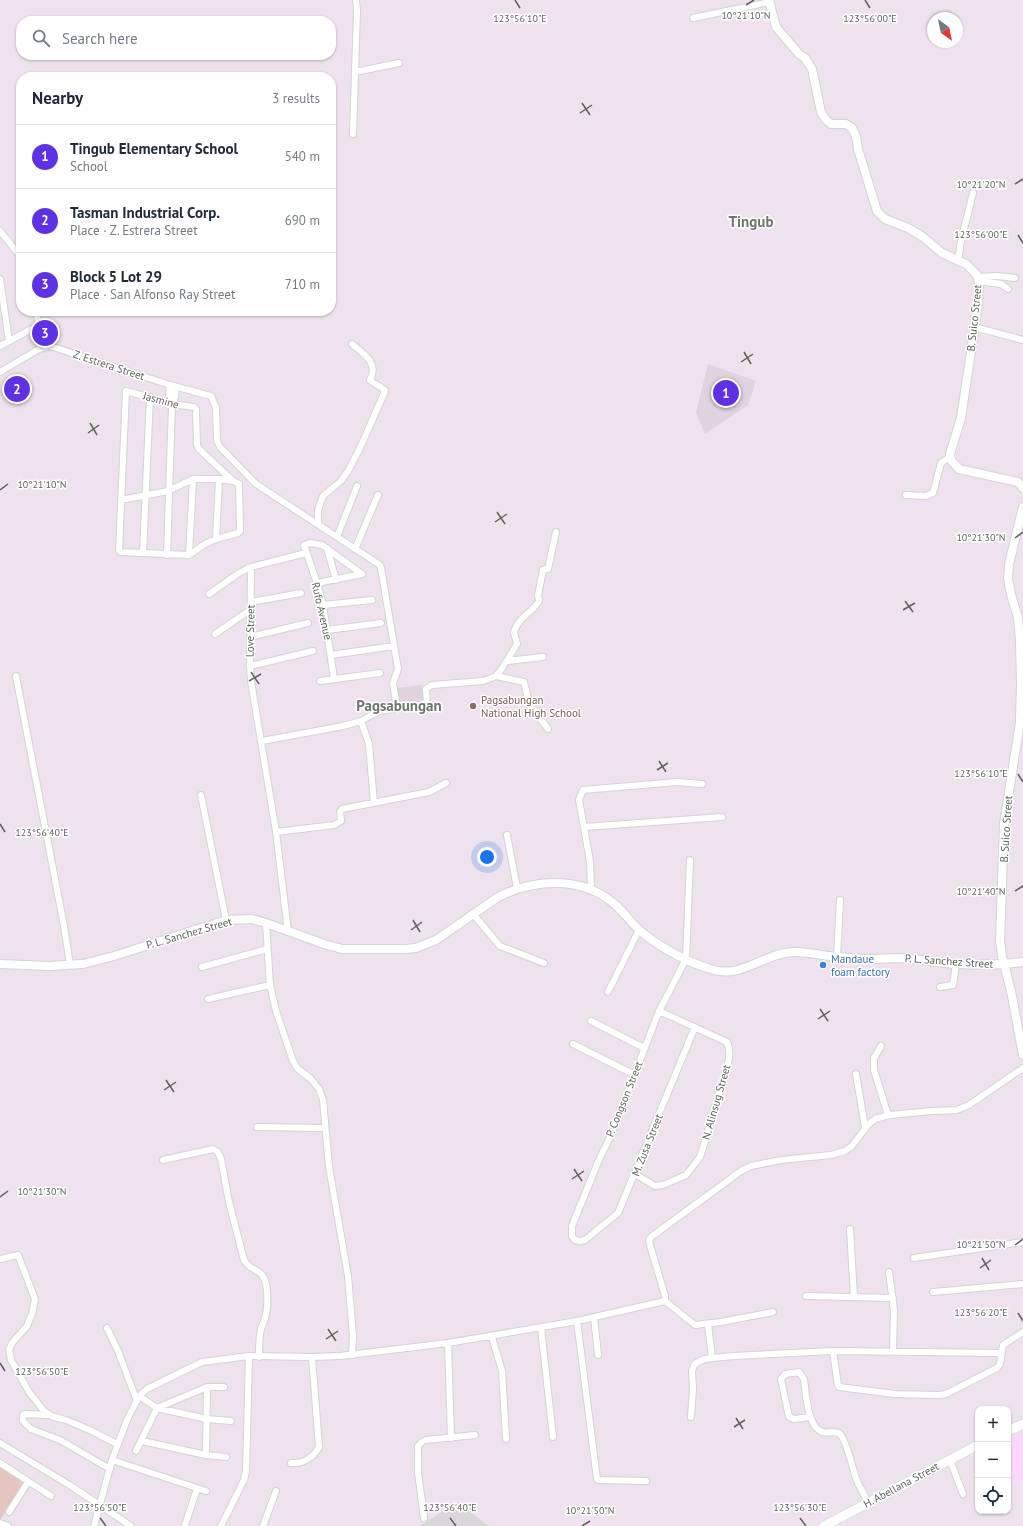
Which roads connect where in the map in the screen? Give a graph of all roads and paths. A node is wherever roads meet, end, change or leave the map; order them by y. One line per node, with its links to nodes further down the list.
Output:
1 (356, 0): 5 (street)
2 (769, 1): 3 (street); 10 (street, B. Suico Street)
3 (693, 18)
4 (399, 63): 5 (street)
5 (355, 72): 6 (street)
6 (353, 134)
7 (973, 193): 10 (street)
8 (0, 231): 9 (street)
9 (16, 251)
10 (958, 261): 13 (street, B. Suico Street)
11 (1016, 278): 13 (street)
12 (0, 279): 18 (street)
13 (978, 279): 14 (street); 16 (street, B. Suico Street)
14 (1008, 289)
15 (37, 316): 18 (street)
16 (974, 328): 17 (street); 25 (street, B. Suico Street)
17 (1023, 340)
18 (10, 341): 20 (street)
19 (352, 344): 37 (street)
20 (0, 346)
21 (0, 372): 22 (street, Z. Estrera Street)
22 (173, 386): 24 (street); 37 (street, Z. Estrera Street)
23 (150, 397): 24 (street, Jasmine); 34 (street); 35 (street, Jasmine)
24 (172, 403): 28 (street, Jasmine); 31 (street)
25 (950, 457): 30 (street); 33 (street)
26 (194, 479): 27 (street); 31 (street); 46 (street)
27 (219, 480): 28 (street); 40 (street)
28 (236, 483): 40 (street)
29 (358, 486): 39 (street)
30 (1023, 488)
31 (168, 491): 34 (street); 45 (street)
32 (378, 495): 42 (street)
33 (906, 495)
34 (146, 497): 35 (street); 44 (street)
35 (121, 500): 44 (street)
36 (1023, 507): 100 (street, B. Suico Street)
37 (318, 524): 39 (street)
38 (556, 532): 65 (street)
39 (337, 537): 42 (street)
40 (216, 539): 46 (street)
41 (327, 548): 43 (street, Rufo Avenue); 48 (street); 48 (street)
42 (355, 549): 61 (street)
43 (306, 552): 47 (street); 49 (street, Rufo Avenue)
44 (143, 553): 45 (street)
45 (167, 555): 46 (street)
46 (189, 555)
47 (251, 568): 51 (street); 53 (street, Love Street)
48 (336, 580): 49 (street)
49 (317, 583): 54 (street, Rufo Avenue)
50 (301, 593): 53 (street)
51 (209, 594)
52 (372, 600): 54 (street)
53 (251, 602): 55 (street, Love Street)
54 (323, 605): 58 (street, Rufo Avenue)
55 (250, 610): 59 (street); 60 (street, Love Street)
56 (308, 623): 60 (street)
57 (381, 623): 58 (street)
58 (327, 630): 63 (street, Rufo Avenue)
59 (215, 634)
60 (250, 637): 66 (street, Love Street)
61 (394, 646): 63 (street); 72 (street)
62 (313, 651): 66 (street)
63 (331, 655): 70 (street, Rufo Avenue)
64 (543, 657): 65 (street)
65 (506, 661): 69 (street)
66 (250, 666): 75 (street, Love Street)
67 (380, 673): 70 (street)
68 (16, 676): 101 (street)
69 (496, 676): 72 (street); 74 (street)
70 (334, 679): 71 (street)
71 (320, 681)
72 (396, 708): 73 (street)
73 (361, 721): 75 (street); 79 (street)
74 (548, 729)
75 (262, 741): 82 (street, Love Street)
76 (446, 783): 79 (street)
77 (702, 784): 81 (street)
78 (201, 795): 89 (street)
79 (374, 803): 82 (street)
80 (722, 817): 81 (street)
81 (584, 827): 86 (street)
82 (276, 832): 92 (street, Love Street)
83 (507, 835): 85 (street)
84 (690, 860): 95 (street)
85 (517, 888): 86 (street, P. L. Sanchez Street); 88 (street, P. L. Sanchez Street)
86 (591, 889): 91 (street, P. L. Sanchez Street)
87 (840, 900): 94 (street)
88 (473, 914): 92 (street, P. L. Sanchez Street); 97 (street)
89 (226, 920): 90 (street, P. L. Sanchez Street); 101 (street, P. L. Sanchez Street)
90 (266, 923): 92 (street, P. L. Sanchez Street); 93 (street)
91 (639, 930): 95 (street, P. L. Sanchez Street); 105 (street)
92 (288, 931)
93 (267, 949): 102 (street); 103 (street)
94 (837, 957): 95 (street, P. L. Sanchez Street); 99 (street, P. L. Sanchez Street)
95 (686, 959): 107 (street, P. Congson Street)
96 (1023, 962): 100 (street, P. L. Sanchez Street)
97 (544, 963)
98 (0, 964): 101 (street, P. L. Sanchez Street)
99 (956, 964): 100 (street, P. L. Sanchez Street); 104 (street)
100 (1004, 964): 113 (street, B. Suico Street)
101 (70, 965)
102 (202, 967)
103 (270, 985): 106 (street); 120 (street)
104 (940, 987)
105 (608, 992)
106 (208, 999)
107 (659, 1010): 109 (street, N. Alinsug Street); 112 (street, P. Congson Street)
108 (591, 1020): 112 (street)
109 (695, 1027): 122 (street, M. Zusa Street); 122 (street, N. Alinsug Street)
110 (573, 1044): 116 (street)
111 (881, 1046): 117 (street)
112 (644, 1048): 116 (street, P. Congson Street)
113 (1023, 1055)
114 (1023, 1068): 117 (street)
115 (856, 1074): 119 (street)
116 (635, 1075): 124 (street, P. Congson Street)
117 (888, 1116): 119 (street)
118 (257, 1127): 120 (street)
119 (866, 1127): 134 (street)
120 (325, 1128): 148 (street)
121 (163, 1160): 150 (street)
122 (635, 1174): 124 (street, M. Zusa Street)
123 (850, 1229): 132 (street)
124 (575, 1240)
125 (1023, 1242): 126 (street)
126 (914, 1258)
127 (0, 1259): 157 (street)
128 (889, 1272): 133 (street)
129 (1023, 1284): 130 (street)
130 (933, 1292)
131 (806, 1296): 132 (street)
132 (854, 1297): 133 (street)
133 (893, 1298): 145 (street)
134 (665, 1301): 136 (street); 138 (street)
135 (773, 1312): 138 (street)
136 (594, 1317): 137 (street); 146 (street)
137 (577, 1321): 140 (street); 180 (street)
138 (708, 1324): 152 (street)
139 (107, 1328): 155 (street)
140 (541, 1328): 142 (street); 165 (street)
141 (1023, 1332): 147 (street)
142 (492, 1337): 143 (street); 167 (street)
143 (448, 1343): 148 (street); 166 (street)
144 (833, 1351): 145 (street); 147 (street); 152 (street)
145 (893, 1351): 147 (street)
146 (598, 1354)
147 (1001, 1354)
148 (352, 1355): 151 (street)
149 (249, 1356): 150 (street); 155 (street); 196 (street)
150 (259, 1357): 151 (street)
151 (312, 1357): 178 (street)
152 (712, 1358): 158 (street)
153 (207, 1387): 154 (street); 156 (street); 160 (street)
154 (224, 1387)
155 (138, 1398): 156 (street); 170 (street)
156 (158, 1408): 160 (street); 168 (street)
157 (48, 1415): 170 (street); 179 (street)
158 (691, 1417)
159 (810, 1417): 159 (street); 187 (street)
160 (207, 1420): 161 (street); 173 (street)
161 (232, 1421)
162 (1023, 1424): 163 (main road)
163 (1011, 1430)
164 (475, 1435): 166 (street)
165 (553, 1437)
166 (451, 1438): 190 (street)
167 (506, 1439)
168 (142, 1441): 172 (street); 173 (street)
169 (0, 1443): 188 (street)
170 (117, 1444): 175 (street)
171 (975, 1447): 176 (main road, H. Abellana Street)
172 (136, 1451)
173 (206, 1455): 174 (street)
174 (226, 1457)
175 (112, 1460): 179 (street); 182 (street)
176 (950, 1460): 185 (street); 187 (main road, H. Abellana Street)
177 (0, 1463): 181 (street)
178 (291, 1463)
179 (110, 1468): 188 (street)
180 (646, 1480)
181 (28, 1482): 186 (street); 189 (street)
182 (197, 1489): 183 (street); 192 (street)
183 (206, 1491)
184 (276, 1491): 197 (street)
185 (962, 1494)
186 (51, 1496)
187 (868, 1503): 198 (main road, H. Abellana Street)
188 (100, 1505): 194 (street); 195 (street)
189 (9, 1512)
190 (424, 1518)
191 (0, 1523): 193 (street)
192 (185, 1525)
193 (8, 1526)
194 (94, 1526)
195 (131, 1526)
196 (221, 1526)
197 (263, 1526)
198 (824, 1526)

